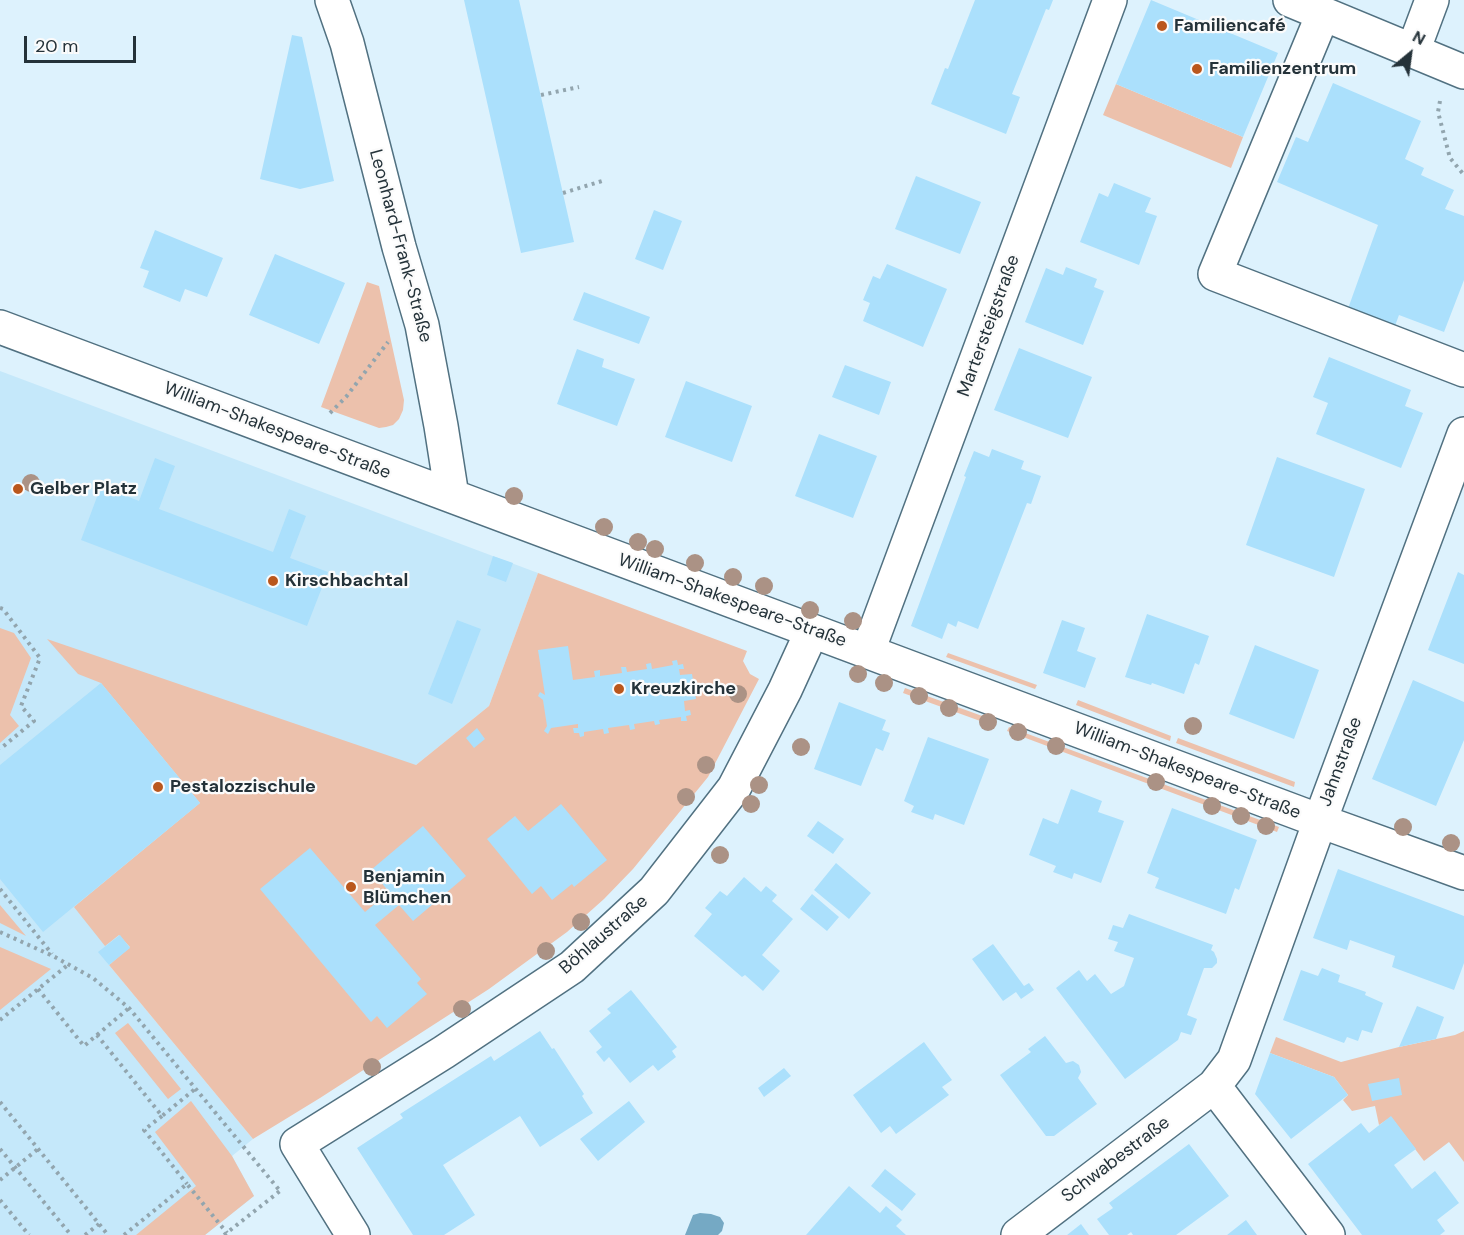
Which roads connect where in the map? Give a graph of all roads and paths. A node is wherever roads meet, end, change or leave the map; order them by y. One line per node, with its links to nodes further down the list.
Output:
1 (332, 0): 13 (street, Leonhard-Frank-Straße)
2 (1110, 0): 21 (street, Martersteigstraße)
3 (1290, 0): 5 (street)
4 (1432, 0): 6 (street)
5 (1323, 14): 6 (street); 15 (street)
6 (1413, 51): 7 (street)
7 (1456, 69): 10 (path)
8 (579, 87): 9 (path)
9 (541, 95)
10 (1464, 175)
11 (602, 181): 12 (path)
12 (563, 193)
13 (422, 325): 17 (path); 18 (street, Leonhard-Frank-Straße)
14 (0, 327): 17 (street, William-Shakespeare-Straße)
15 (1464, 370)
16 (1464, 434): 23 (street, Jahnstraße)
17 (301, 440): 18 (street, William-Shakespeare-Straße)
18 (452, 496): 20 (street, William-Shakespeare-Straße)
19 (0, 608): 22 (path)
20 (812, 631): 21 (street, William-Shakespeare-Straße); 52 (street, Böhlaustraße)
21 (868, 651): 23 (street, William-Shakespeare-Straße)
22 (0, 749)
23 (1320, 821): 24 (street, William-Shakespeare-Straße); 33 (street, Jahnstraße)
24 (1464, 873)
25 (0, 889): 27 (path)
26 (0, 932): 27 (path)
27 (53, 956): 28 (path)
28 (69, 964): 29 (path); 30 (path)
29 (38, 989): 31 (path); 32 (path)
30 (129, 1008): 32 (path); 34 (path)
31 (0, 1020)
32 (97, 1035): 36 (path)
33 (1214, 1086): 53 (street, Schwabestraße); 54 (street)
34 (195, 1089): 36 (path); 42 (path)
35 (0, 1102): 38 (path)
36 (162, 1116): 41 (path)
37 (0, 1149): 39 (path)
38 (38, 1149): 39 (path); 45 (path)
39 (15, 1168): 40 (path); 48 (path)
40 (0, 1180)
41 (187, 1184): 46 (path); 51 (path)
42 (280, 1191)
43 (0, 1200): 47 (path)
44 (261, 1205): 46 (path)
45 (99, 1224): 49 (path); 50 (path)
46 (226, 1234)
47 (29, 1235)
48 (70, 1235)
49 (85, 1235)
50 (108, 1235)
51 (124, 1235)
52 (353, 1235)
53 (1018, 1235)
54 (1328, 1235)

